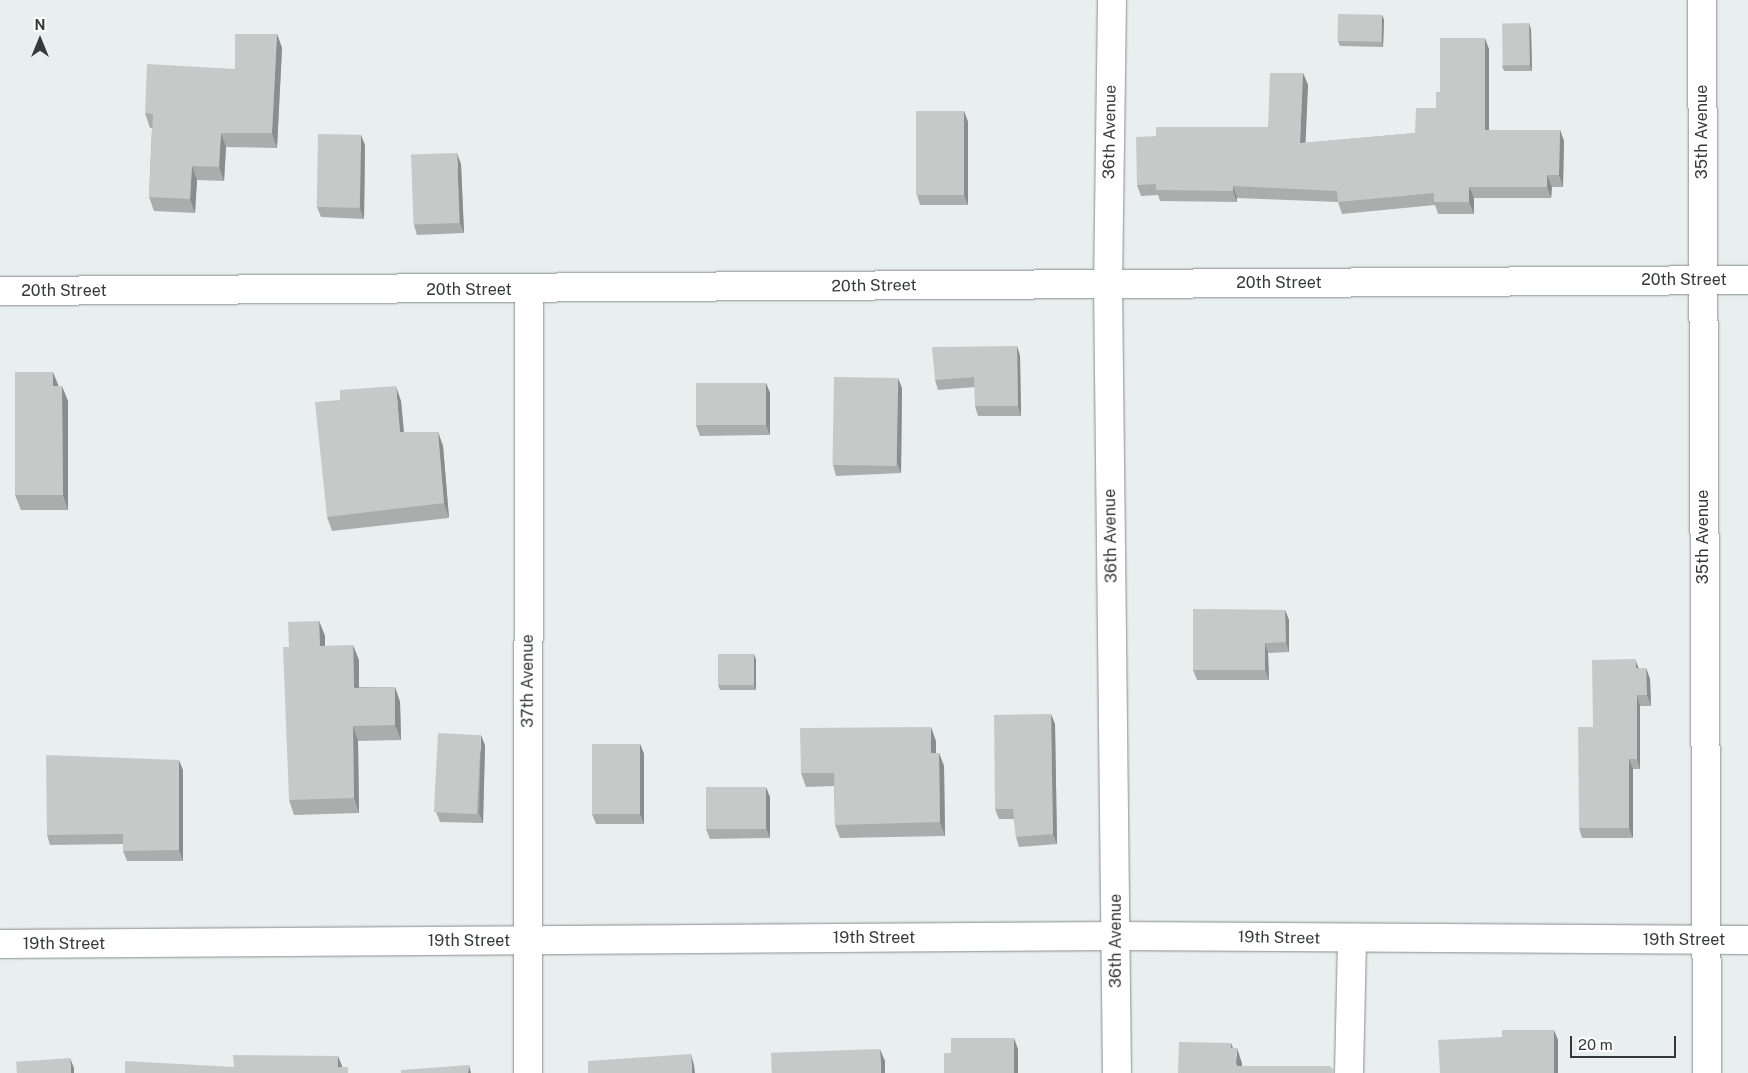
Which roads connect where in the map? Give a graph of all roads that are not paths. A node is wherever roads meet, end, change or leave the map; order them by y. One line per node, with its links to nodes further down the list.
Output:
1 (1112, 0): 5 (street, 36th Avenue)
2 (1702, 0): 3 (street, 35th Avenue)
3 (1701, 280): 4 (street, 20th Street); 5 (street, 20th Street); 10 (street, 35th Avenue)
4 (1748, 280)
5 (1108, 284): 6 (street, 20th Street); 8 (street, 36th Avenue)
6 (529, 290): 7 (street, 20th Street); 12 (street, 37th Avenue)
7 (0, 291)
8 (1117, 936): 9 (street, 19th Street); 12 (street, 19th Street); 15 (street, 36th Avenue)
9 (1352, 939): 10 (street, 19th Street); 16 (street)
10 (1707, 940): 11 (street, 19th Street); 17 (street, 35th Avenue)
11 (1748, 940)
12 (527, 941): 13 (street, 19th Street); 14 (street, 37th Avenue)
13 (0, 944)
14 (528, 1073)
15 (1117, 1073)
16 (1349, 1073)
17 (1707, 1073)

